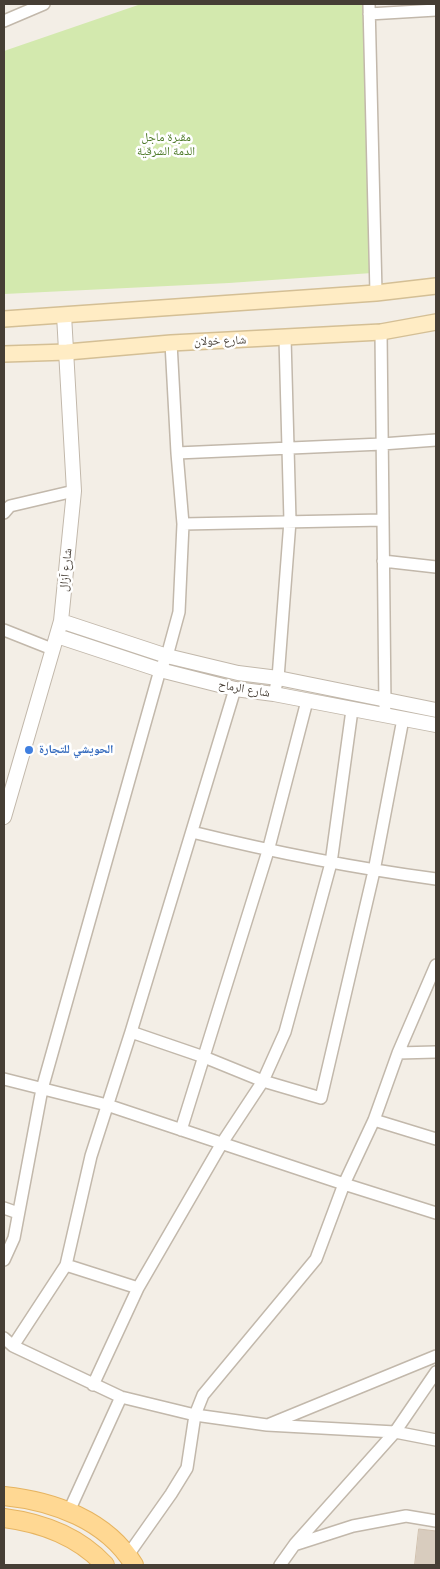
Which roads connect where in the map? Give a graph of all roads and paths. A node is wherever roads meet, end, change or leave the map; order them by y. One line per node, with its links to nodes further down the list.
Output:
1 (44, 4): 4 (street)
2 (369, 9): 3 (street); 6 (street)
3 (436, 10)
4 (4, 21)
5 (436, 286): 6 (main road)
6 (376, 292): 7 (main road)
7 (64, 315): 8 (main road); 13 (street, شارع آزال)
8 (4, 319)
9 (436, 322): 10 (main road, شارع خولان)
10 (381, 332): 11 (main road, شارع خولان); 16 (street)
11 (285, 338): 12 (main road, شارع خولان); 17 (street)
12 (171, 343): 13 (main road, شارع خولان); 18 (street)
13 (67, 352): 14 (main road, شارع خولان); 19 (street, شارع آزال)
14 (4, 354)
15 (436, 440): 16 (street)
16 (382, 444): 17 (street); 21 (street)
17 (289, 448): 18 (street); 22 (street)
18 (177, 453): 23 (street)
19 (74, 491): 20 (street); 26 (street, شارع آزال)
20 (6, 508)
21 (383, 520): 22 (street); 24 (street)
22 (290, 521): 23 (street); 31 (street)
23 (183, 524): 29 (street)
24 (384, 561): 25 (street); 34 (street)
25 (436, 567)
26 (61, 621): 28 (street, شارع آزال); 29 (street, شارع الرماح)
27 (4, 630): 28 (street)
28 (55, 643): 30 (street, شارع الرماح); 41 (street, شارع آزال)
29 (167, 656): 30 (street); 31 (street, شارع الرماح)
30 (160, 670): 32 (street, شارع الرماح); 54 (street)
31 (278, 678): 33 (street); 34 (street, شارع الرماح)
32 (235, 689): 33 (street, شارع الرماح); 42 (street)
33 (274, 694): 35 (street, شارع الرماح)
34 (385, 699): 37 (street, شارع الرماح); 38 (street)
35 (307, 701): 36 (street, شارع الرماح); 43 (street)
36 (352, 710): 38 (street, شارع الرماح); 44 (street)
37 (436, 710)
38 (385, 716): 39 (street, شارع الرماح)
39 (403, 720): 40 (street, شارع الرماح); 45 (street)
40 (436, 725)
41 (4, 817)
42 (192, 832): 43 (street); 48 (street)
43 (268, 850): 44 (street); 51 (street)
44 (331, 863): 45 (street); 53 (street)
45 (374, 871): 46 (street); 53 (street)
46 (436, 879)
47 (436, 965): 50 (street)
48 (131, 1032): 51 (street); 55 (street)
49 (436, 1052): 50 (street)
50 (398, 1053): 56 (street)
51 (204, 1056): 53 (street); 57 (street)
52 (4, 1079): 54 (street)
53 (263, 1081): 59 (street)
54 (42, 1089): 55 (street); 62 (street)
55 (107, 1105): 57 (street); 65 (street)
56 (374, 1120): 58 (street); 60 (street)
57 (181, 1130): 59 (street)
58 (436, 1139)
59 (222, 1143): 60 (street); 66 (street)
60 (344, 1184): 63 (street); 72 (street)
61 (4, 1208): 62 (street)
62 (18, 1213): 64 (street)
63 (436, 1213)
64 (4, 1260)
65 (66, 1265): 66 (street); 67 (street)
66 (138, 1288): 70 (street)
67 (8, 1342): 70 (street)
68 (436, 1356): 73 (street)
69 (436, 1372): 74 (street)
70 (93, 1385): 71 (street)
71 (121, 1397): 72 (street); 77 (street)
72 (195, 1416): 73 (street); 81 (street)
73 (266, 1425): 74 (street)
74 (395, 1432): 75 (street); 80 (street)
75 (436, 1440)
76 (4, 1496): 77 (main road)
77 (69, 1510): 81 (main road)
78 (4, 1518): 82 (main road)
79 (436, 1521): 80 (street)
80 (295, 1544): 83 (street)
81 (131, 1560)
82 (106, 1565)
83 (280, 1565)

